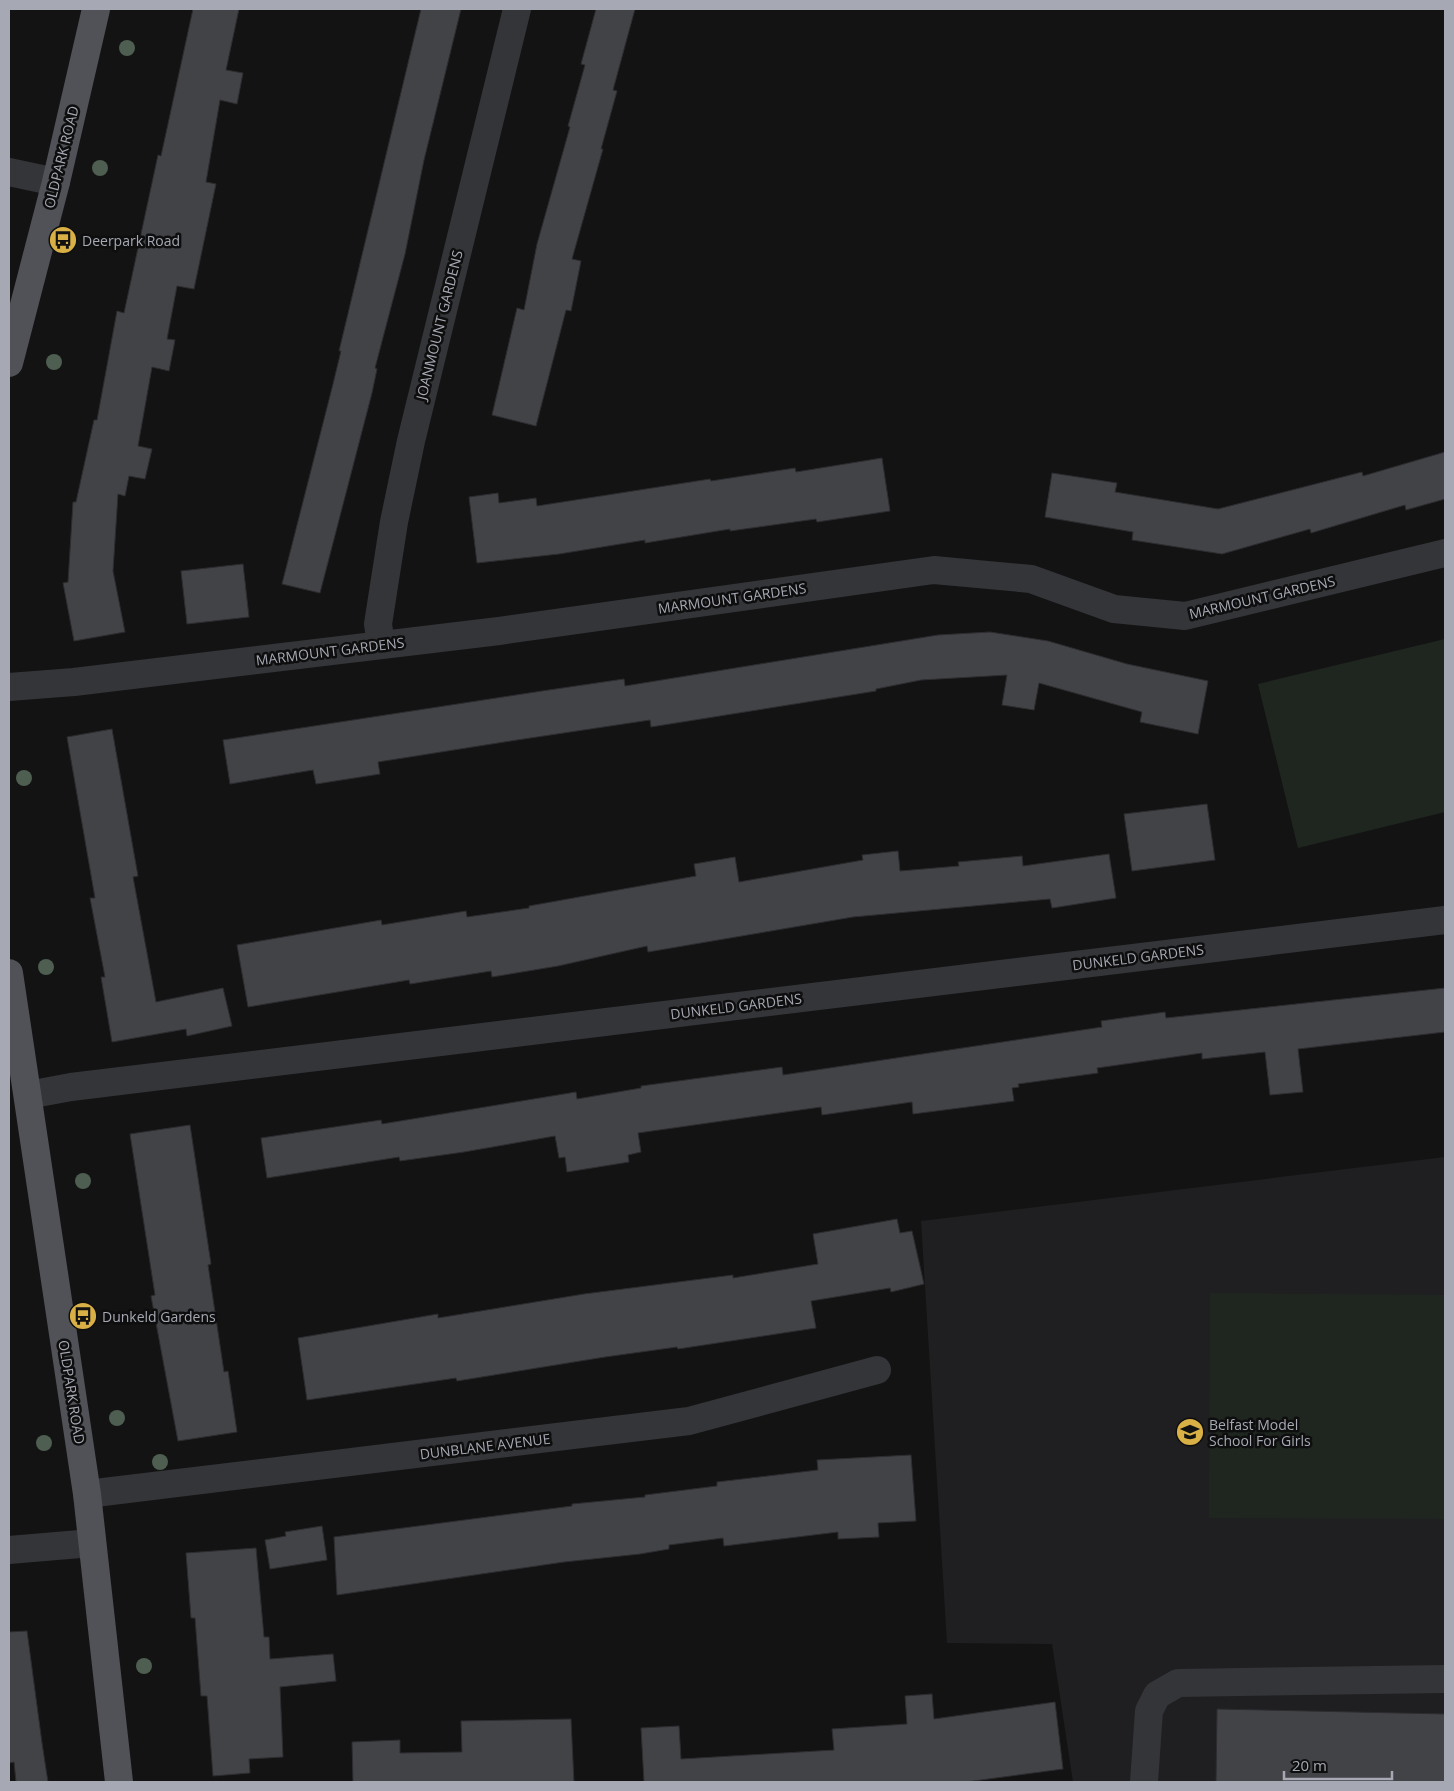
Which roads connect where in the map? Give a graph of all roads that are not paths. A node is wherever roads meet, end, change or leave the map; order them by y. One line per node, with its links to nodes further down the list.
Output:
1 (96, 9): 4 (main road, OLDPARK ROAD)
2 (517, 9): 7 (street, JOANMOUNT GARDENS)
3 (9, 172): 4 (street)
4 (56, 182): 5 (main road, OLDPARK ROAD)
5 (9, 363)
6 (1445, 553): 7 (street, MARMOUNT GARDENS)
7 (381, 644): 8 (street, MARMOUNT GARDENS)
8 (9, 688)
9 (1445, 920): 11 (street, DUNKELD GARDENS)
10 (9, 973): 11 (main road, OLDPARK ROAD)
11 (28, 1095): 13 (main road, OLDPARK ROAD)
12 (877, 1370): 13 (street, DUNBLANE AVENUE)
13 (87, 1494): 14 (main road, OLDPARK ROAD)
14 (92, 1543): 15 (street); 17 (main road, OLDPARK ROAD)
15 (9, 1550)
16 (1445, 1679): 18 (street)
17 (119, 1782)
18 (1144, 1782)

